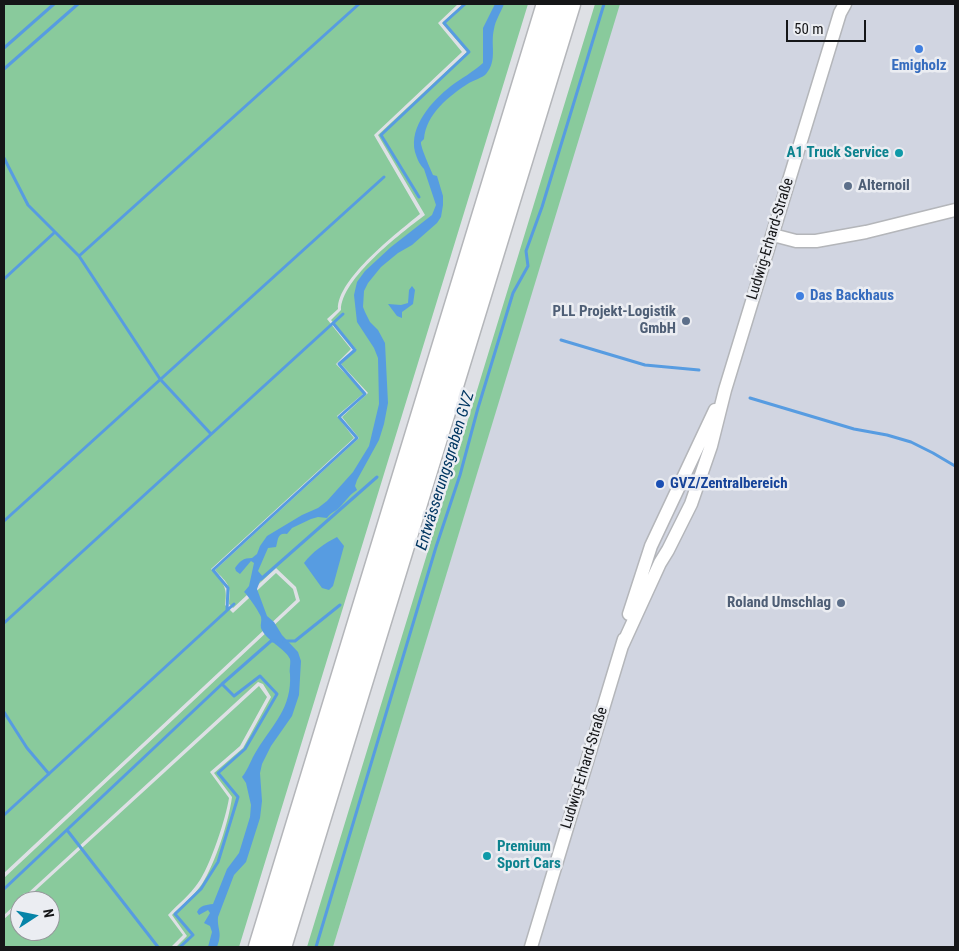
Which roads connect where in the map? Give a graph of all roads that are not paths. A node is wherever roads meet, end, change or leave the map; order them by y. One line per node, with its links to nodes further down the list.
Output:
1 (548, 4): 8 (highway)
2 (568, 4): 9 (highway)
3 (845, 4): 5 (street, Ludwig-Erhard-Straße)
4 (955, 210): 5 (street)
5 (773, 235): 6 (street, Ludwig-Erhard-Straße)
6 (725, 390): 7 (street, Ludwig-Erhard-Straße); 7 (street, Ludwig-Erhard-Straße)
7 (622, 646): 10 (street, Ludwig-Erhard-Straße)
8 (260, 947)
9 (280, 947)
10 (530, 947)

